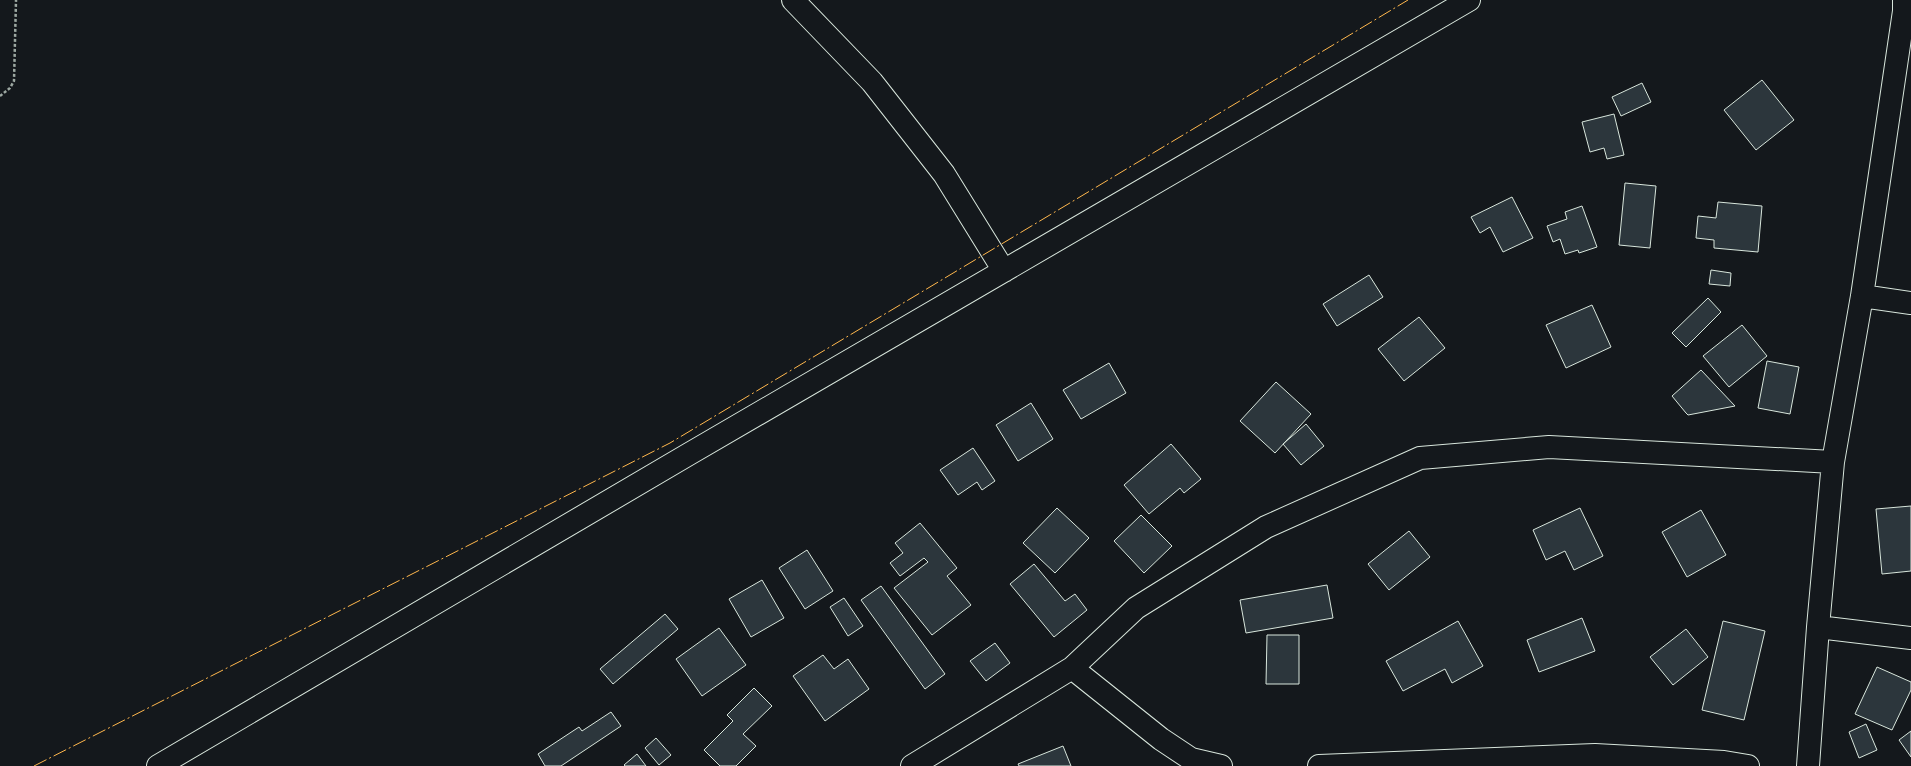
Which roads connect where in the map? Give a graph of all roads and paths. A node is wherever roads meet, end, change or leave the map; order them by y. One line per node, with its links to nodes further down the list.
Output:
1 (16, 0): 5 (path)
2 (793, 0): 6 (street)
3 (1469, 0): 6 (street)
4 (1906, 8): 7 (street)
5 (0, 96)
6 (1004, 271): 13 (street)
7 (1862, 296): 8 (street); 9 (street)
8 (1911, 303)
9 (1833, 462): 10 (street); 12 (street)
10 (1818, 627): 11 (street); 18 (street)
11 (1911, 638)
12 (1072, 668): 14 (street); 15 (street)
13 (158, 766)
14 (912, 766)
15 (1221, 766)
16 (1319, 766): 17 (street)
17 (1748, 766)
18 (1808, 766)

